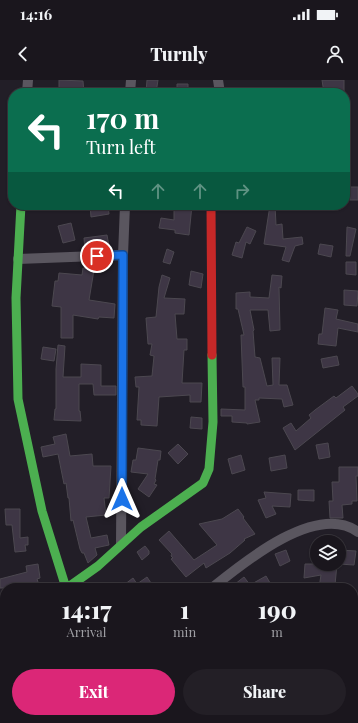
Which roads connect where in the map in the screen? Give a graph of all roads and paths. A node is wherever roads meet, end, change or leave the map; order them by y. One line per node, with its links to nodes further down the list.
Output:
1 (21, 210): 5 (street)
2 (125, 210): 4 (street)
3 (211, 210): 7 (street)
4 (123, 255): 5 (street); 7 (street)
5 (18, 259): 8 (street)
6 (358, 532): 10 (street)
7 (121, 544): 9 (street)
8 (64, 583)
9 (73, 583)
10 (219, 583)

